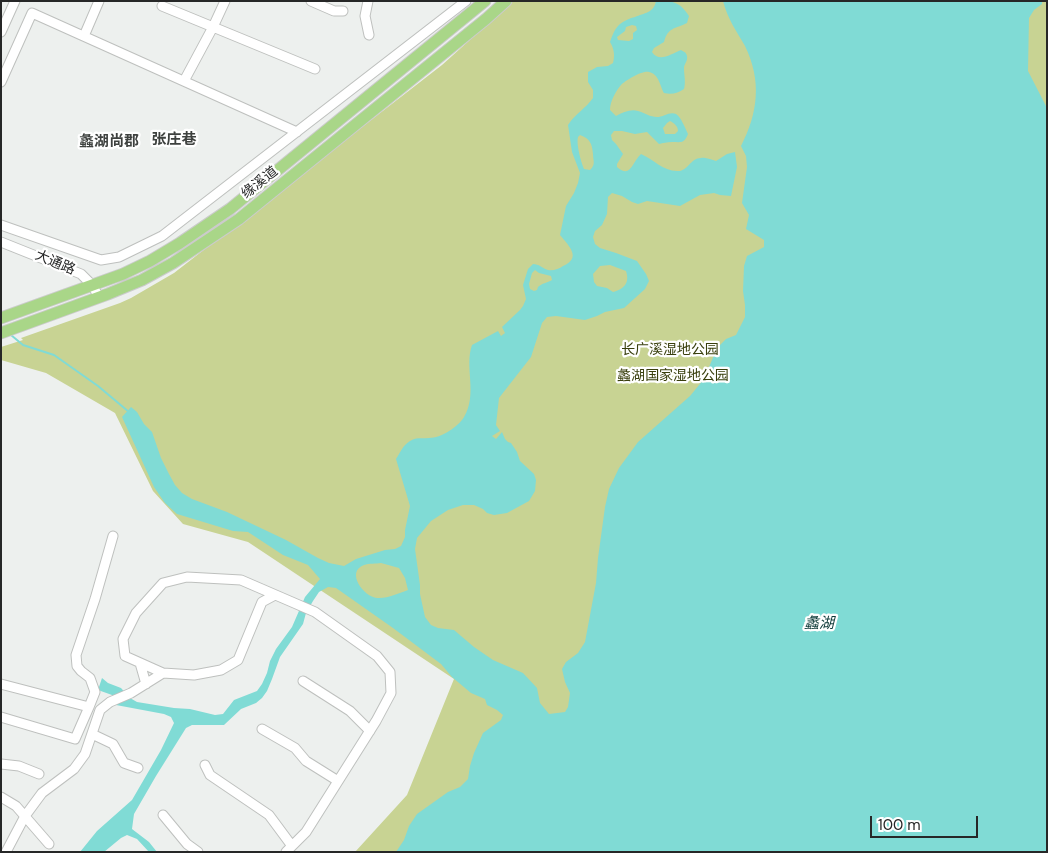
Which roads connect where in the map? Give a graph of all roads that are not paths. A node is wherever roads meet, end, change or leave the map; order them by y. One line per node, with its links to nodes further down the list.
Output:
1 (15, 1): 13 (street)
2 (99, 1): 15 (street)
3 (225, 1): 12 (street)
4 (311, 1): 10 (street)
5 (368, 1): 14 (street)
6 (466, 1): 19 (street)
7 (485, 1): 22 (main road, 缘溪道)
8 (506, 1): 23 (main road, 缘溪道)
9 (163, 3): 11 (street); 12 (street)
10 (343, 11)
11 (158, 15)
12 (213, 27): 16 (street); 17 (street)
13 (1, 32)
14 (369, 35)
15 (84, 36): 17 (street); 18 (street)
16 (315, 69)
17 (184, 81): 19 (street)
18 (1, 82)
19 (297, 132): 20 (street)
20 (1, 225)
21 (1, 242): 22 (street, 大通路)
22 (92, 285): 23 (street, 大通路); 24 (main road, 缘溪道)
23 (99, 297): 25 (main road, 缘溪道)
24 (1, 318)
25 (1, 333)
26 (113, 536): 35 (street)
27 (258, 588): 28 (street); 29 (street); 30 (street)
28 (275, 595): 29 (street); 38 (street)
29 (262, 602): 31 (street)
30 (140, 663): 31 (street); 34 (street)
31 (163, 673): 34 (street)
32 (302, 681): 38 (street)
33 (1, 684): 35 (street)
34 (146, 684): 39 (street)
35 (89, 707): 36 (street)
36 (1, 717)
37 (262, 729): 44 (street)
38 (370, 731): 44 (street)
39 (92, 734): 42 (street); 46 (street)
40 (1, 764): 43 (street)
41 (205, 764): 49 (street)
42 (138, 768)
43 (39, 774)
44 (338, 781): 49 (street)
45 (1, 798): 46 (street)
46 (25, 816): 48 (street); 50 (street)
47 (163, 816): 51 (street)
48 (49, 844)
49 (289, 849)
50 (6, 852)
51 (198, 852)

